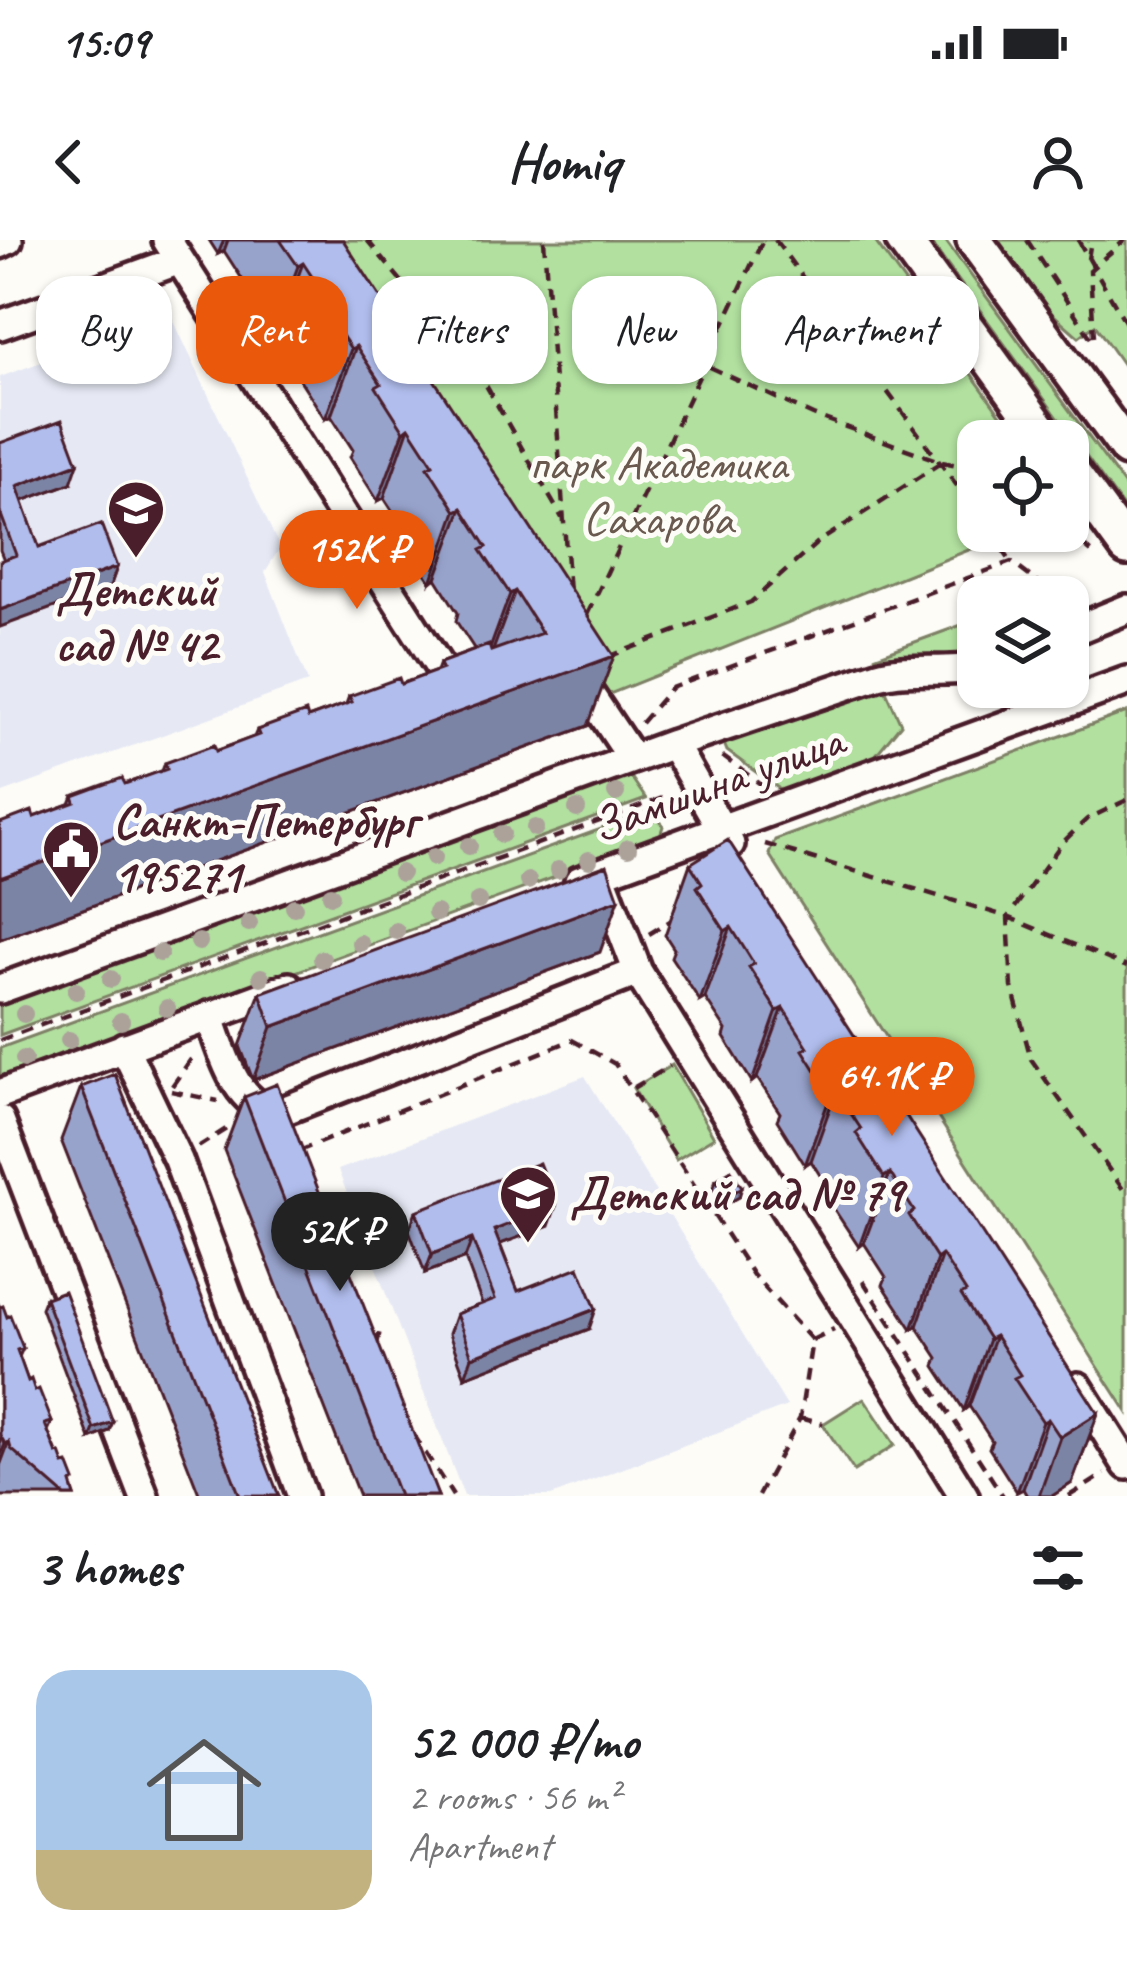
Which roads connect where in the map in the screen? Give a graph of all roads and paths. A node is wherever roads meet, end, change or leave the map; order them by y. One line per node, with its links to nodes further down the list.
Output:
1 (8, 240): 12 (street)
2 (367, 240): 27 (path)
3 (544, 240): 27 (path)
4 (764, 240): 18 (path)
5 (775, 240): 23 (path)
6 (903, 240): 21 (main road)
7 (974, 240): 22 (main road)
8 (1027, 240): 15 (path)
9 (1078, 240): 14 (path)
10 (1091, 240): 14 (path)
11 (1125, 240): 15 (path)
12 (0, 244)
13 (172, 250): 16 (street); 40 (street)
14 (1088, 259): 15 (path)
15 (1093, 268): 17 (path)
16 (0, 325)
17 (1127, 325)
18 (717, 340)
19 (717, 371): 23 (path)
20 (696, 384): 34 (path)
21 (1034, 420)
22 (1127, 449)
23 (942, 462): 24 (path); 25 (path); 36 (path)
24 (957, 465)
25 (957, 484)
26 (1089, 507): 29 (main road)
27 (565, 523): 32 (path)
28 (1004, 552): 30 (path)
29 (1113, 552)
30 (1011, 562): 31 (path); 44 (path)
31 (1029, 576)
32 (569, 596)
33 (1127, 609): 35 (street)
34 (586, 616)
35 (1089, 624)
36 (557, 663): 44 (street)
37 (957, 671): 42 (street, Замшина улица)
38 (1127, 681): 48 (street, Замшина улица)
39 (491, 692): 40 (street)
40 (456, 693): 41 (street)
41 (423, 696)
42 (673, 744): 44 (street, Замшина улица); 45 (street)
43 (708, 746): 46 (path)
44 (627, 751): 58 (street, Замшина улица)
45 (695, 784): 48 (street); 60 (path)
46 (773, 793)
47 (1127, 800): 54 (path)
48 (721, 830): 50 (street); 51 (street, Замшина улица)
49 (766, 844): 54 (path)
50 (747, 872)
51 (601, 874): 52 (street, Замшина улица); 55 (street)
52 (557, 889)
53 (677, 916): 55 (path)
54 (1008, 917): 56 (path); 71 (path)
55 (633, 960): 62 (street); 66 (street)
56 (1127, 967)
57 (318, 976): 59 (street)
58 (0, 988)
59 (208, 1027): 61 (street); 64 (path); 66 (street)
60 (0, 1040)
61 (124, 1047): 64 (street); 65 (street)
62 (689, 1054): 63 (path); 83 (street)
63 (633, 1088): 68 (path); 75 (path)
64 (156, 1090): 66 (path); 69 (street)
65 (0, 1094)
66 (260, 1109): 69 (path)
67 (0, 1120): 70 (street)
68 (294, 1153)
69 (178, 1160): 80 (street)
70 (9, 1179): 79 (street)
71 (1127, 1195)
72 (381, 1325): 73 (path)
73 (373, 1362)
74 (1062, 1364): 78 (street)
75 (800, 1418): 76 (path); 82 (path)
76 (824, 1424)
77 (414, 1436): 81 (path)
78 (1126, 1463): 84 (path)
79 (144, 1496)
80 (302, 1496)
81 (453, 1496)
82 (758, 1496)
83 (964, 1496)
84 (1069, 1496)

